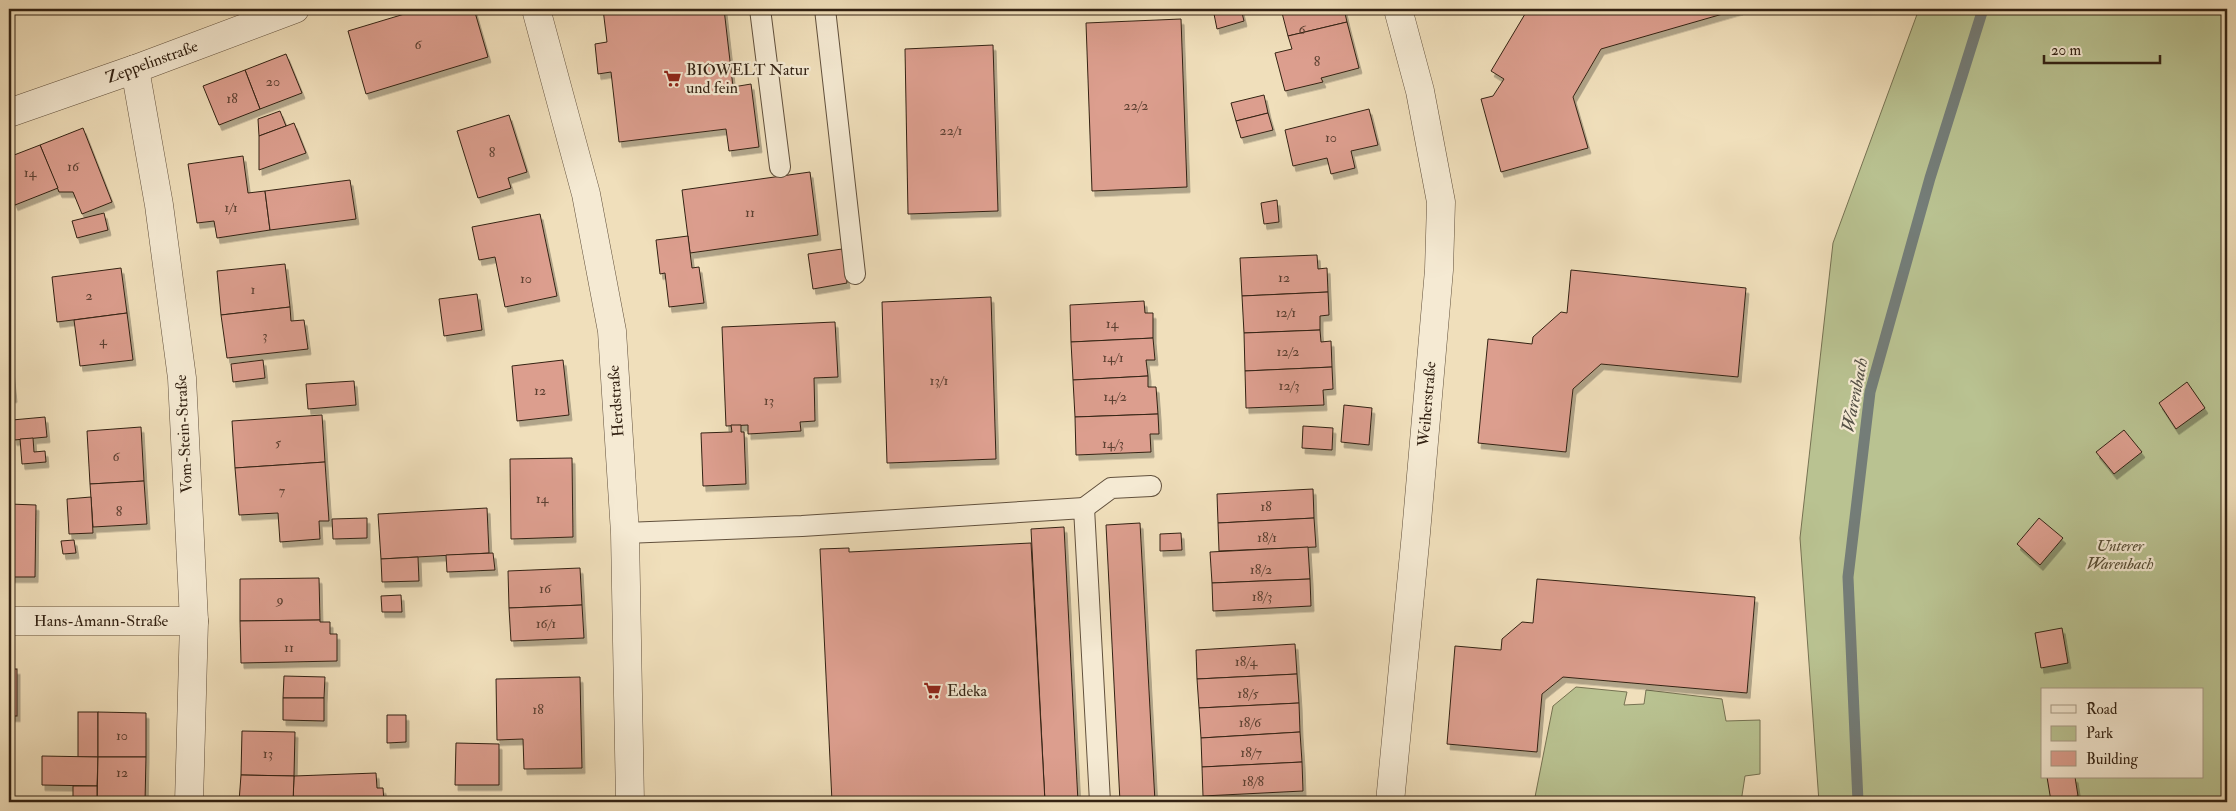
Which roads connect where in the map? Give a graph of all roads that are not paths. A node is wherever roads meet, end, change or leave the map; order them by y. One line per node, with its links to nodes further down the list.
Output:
1 (294, 9): 6 (street, Zeppelinstraße)
2 (536, 9): 12 (street, Herdstraße)
3 (760, 9): 8 (lane)
4 (825, 9): 9 (lane)
5 (1398, 9): 18 (street, Weiherstraße)
6 (135, 69): 7 (street, Zeppelinstraße); 14 (street, Vom-Stein-Straße)
7 (9, 113)
8 (780, 167)
9 (856, 274)
10 (1151, 486): 11 (lane)
11 (1084, 508): 12 (lane); 17 (lane)
12 (625, 533): 16 (street, Herdstraße)
13 (9, 621): 14 (street, Hans-Amann-Straße)
14 (194, 621): 15 (street, Vom-Stein-Straße)
15 (189, 802)
16 (630, 802)
17 (1100, 802)
18 (1390, 802)

